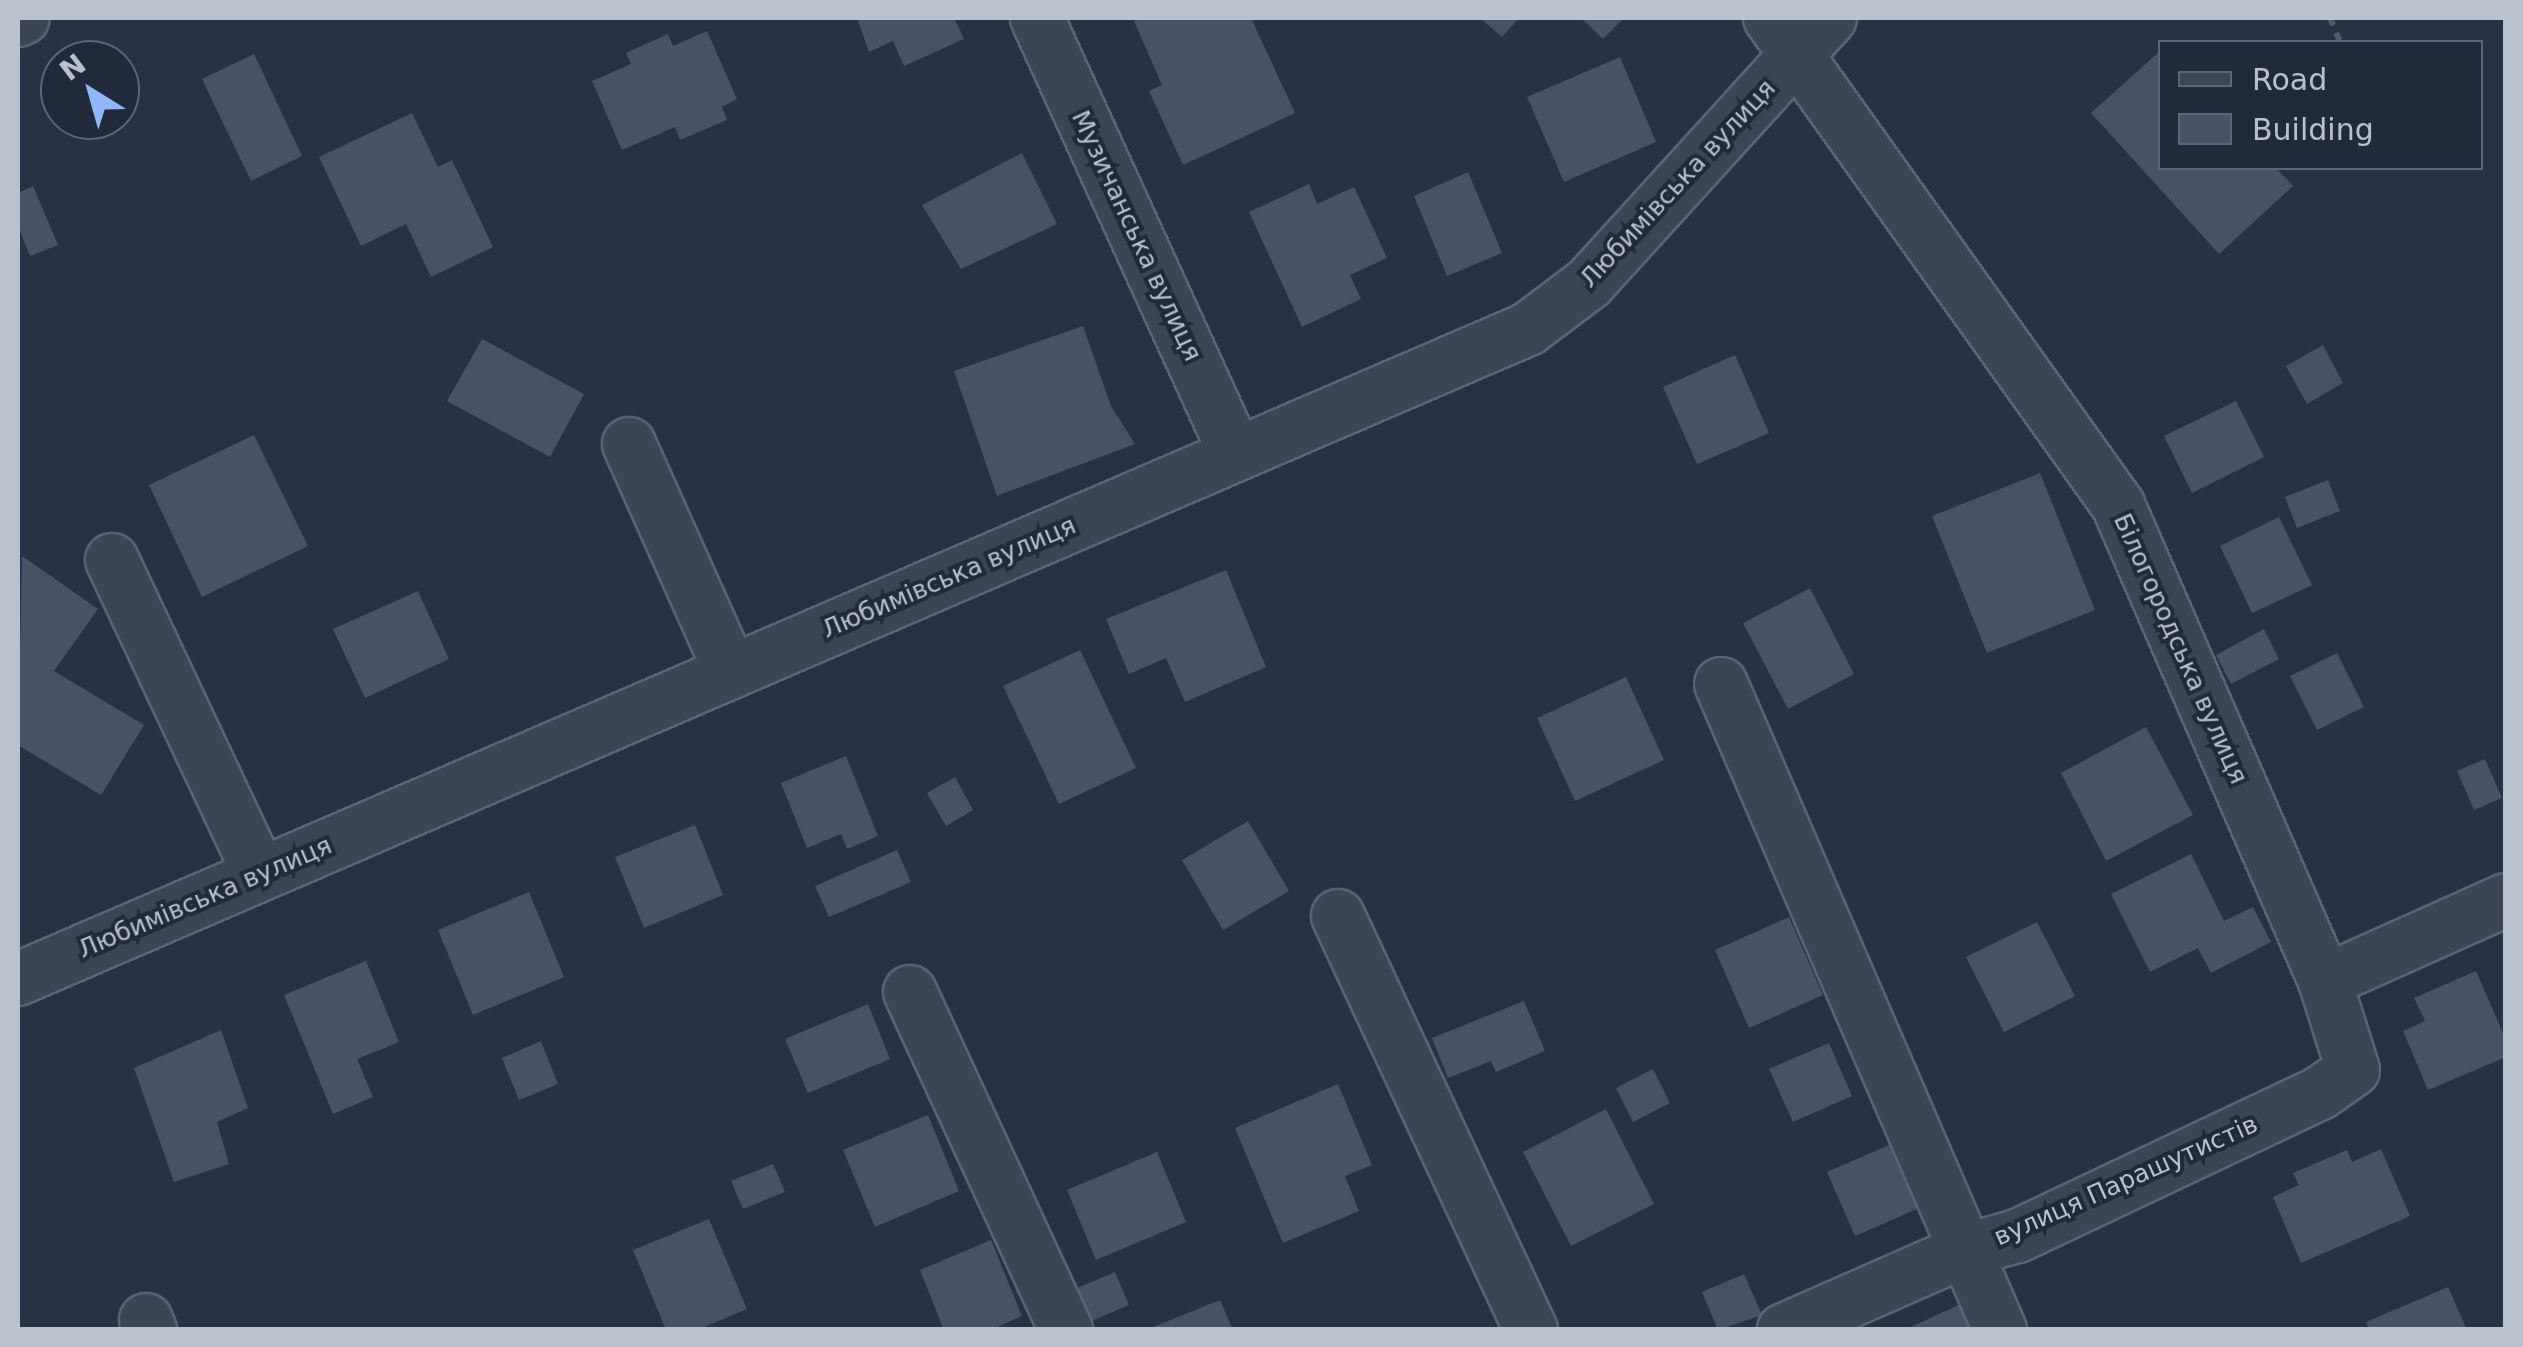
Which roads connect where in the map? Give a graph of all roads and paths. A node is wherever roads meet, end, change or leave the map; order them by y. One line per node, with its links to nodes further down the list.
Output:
1 (1037, 18): 5 (street, Музичанська вулиця)
2 (1830, 18): 3 (street, Любимівська вулиця)
3 (1783, 37): 5 (street, Любимівська вулиця); 13 (street, Білогородська вулиця)
4 (629, 444): 7 (street)
5 (1236, 454): 7 (street, Любимівська вулиця)
6 (112, 560): 9 (street)
7 (731, 672): 9 (street, Любимівська вулиця)
8 (1722, 684): 16 (street)
9 (260, 874): 12 (street, Любимівська вулиця)
10 (2506, 900): 13 (street)
11 (1338, 916): 18 (street)
12 (18, 979)
13 (2324, 981): 15 (street, Білогородська вулиця)
14 (910, 992): 17 (street)
15 (2353, 1070): 16 (street, вулиця Парашутистів)
16 (1964, 1251): 19 (street, вулиця Парашутистів); 20 (street)
17 (1066, 1330)
18 (1531, 1330)
19 (1784, 1330)
20 (2000, 1330)

